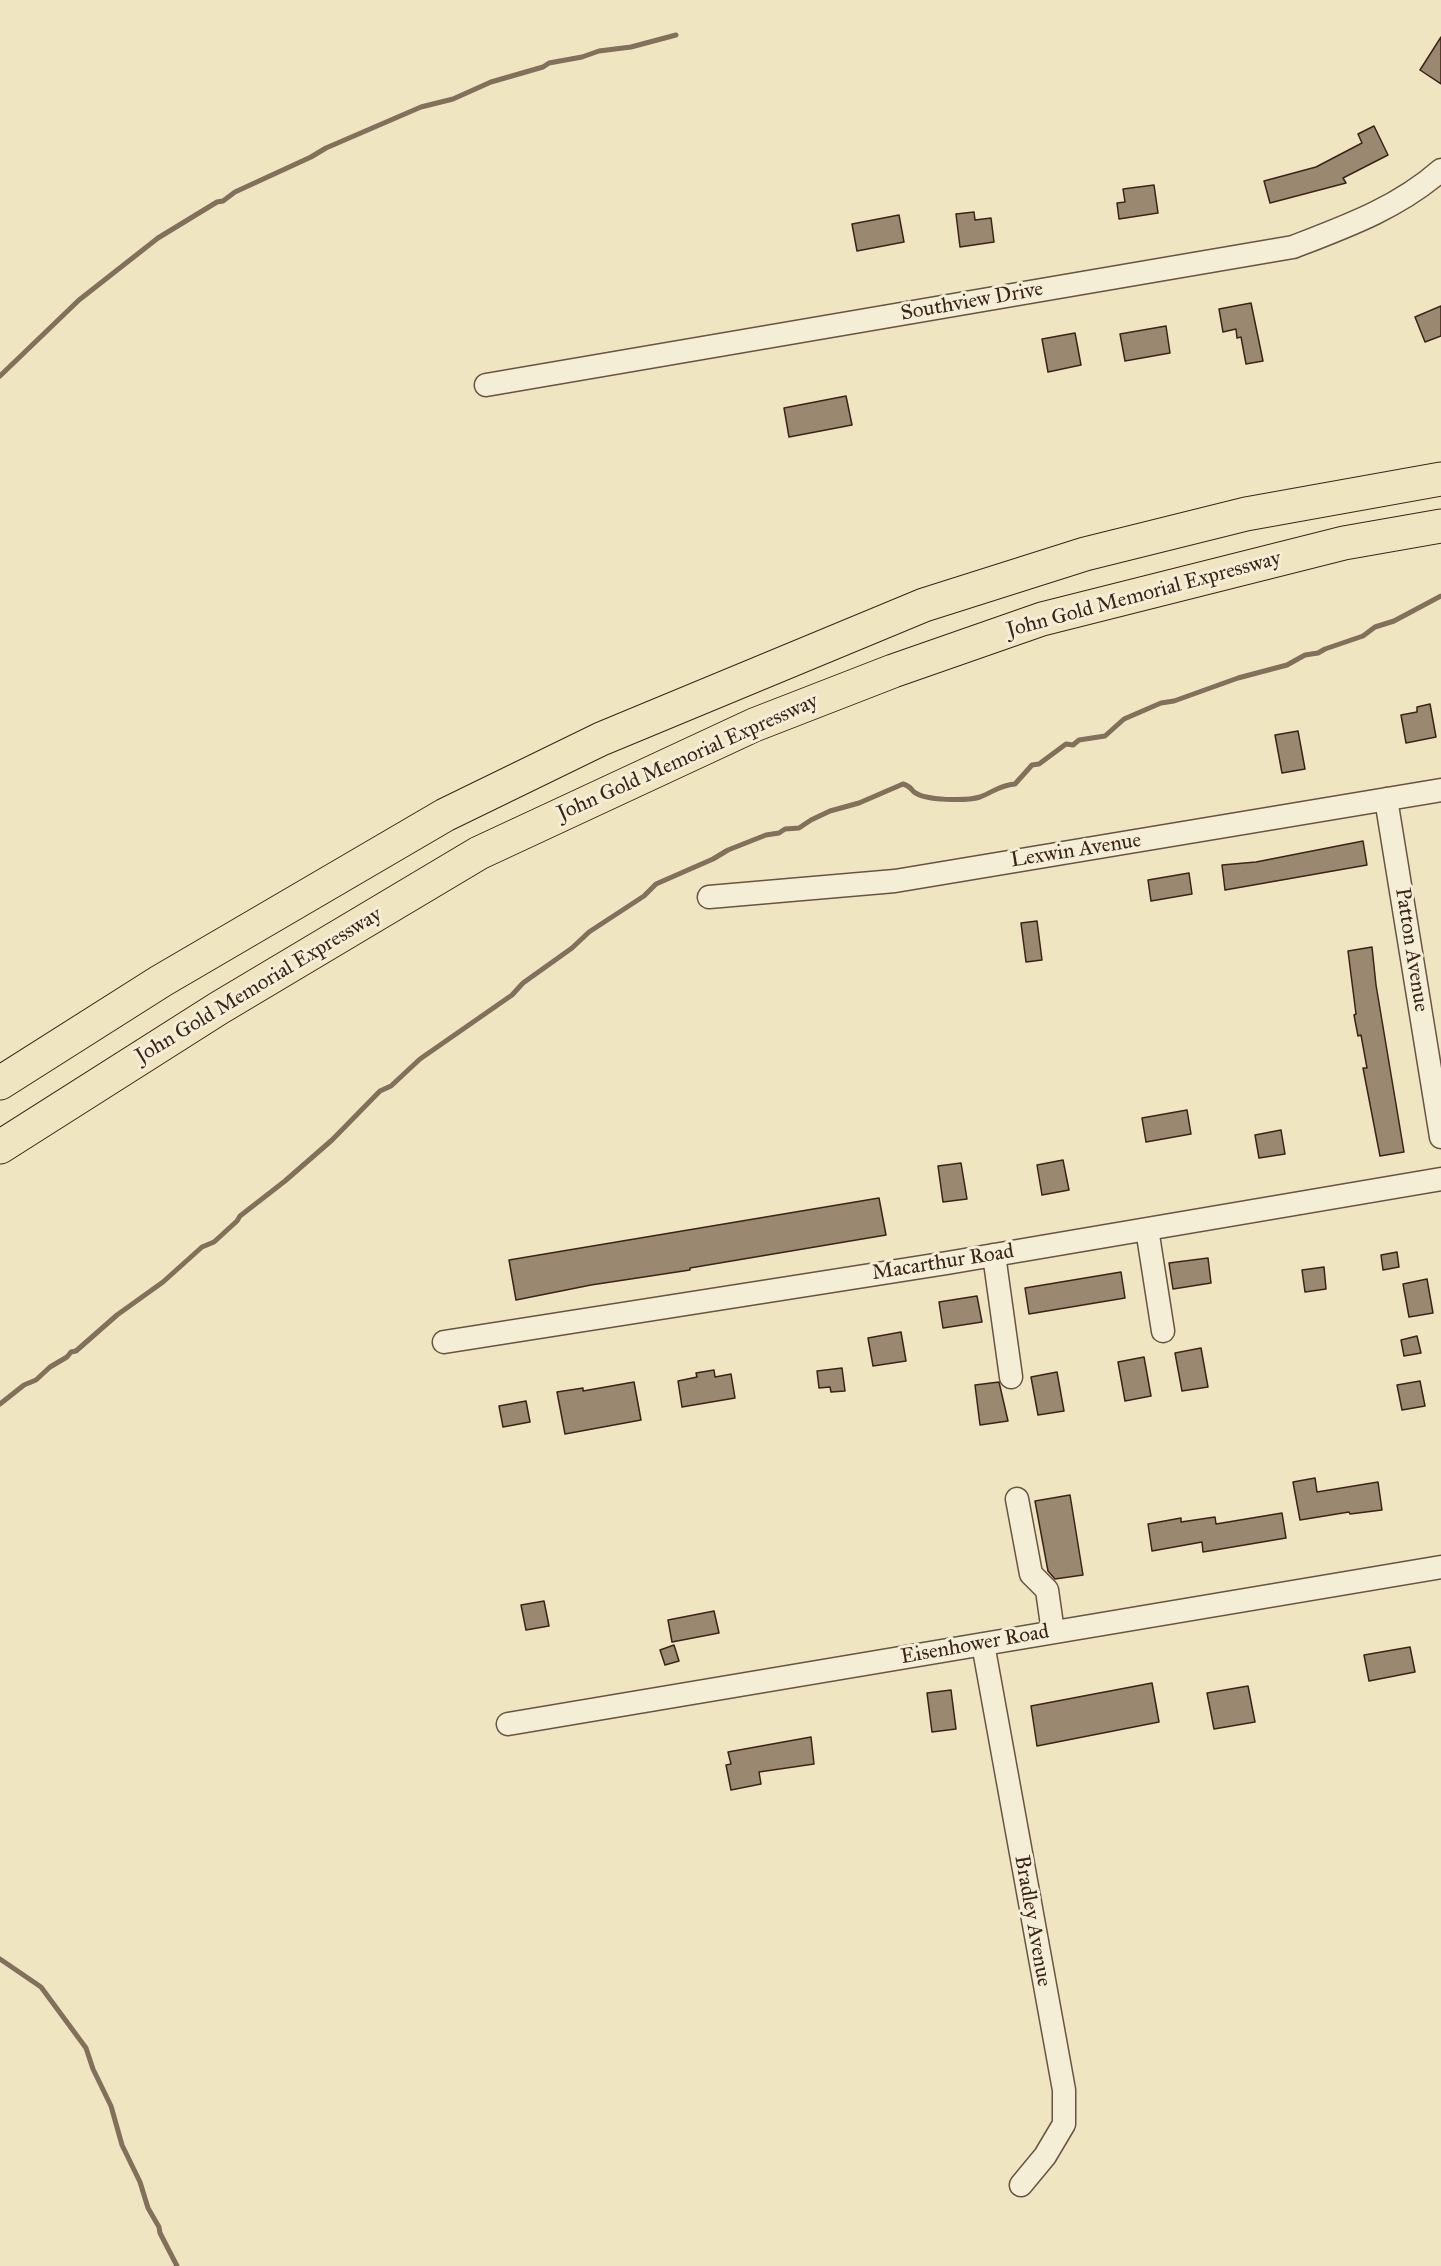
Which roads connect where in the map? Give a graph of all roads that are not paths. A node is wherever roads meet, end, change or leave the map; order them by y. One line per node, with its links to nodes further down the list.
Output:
1 (1441, 170): 2 (street, Southview Drive)
2 (486, 385)
3 (1441, 479): 8 (highway)
4 (1441, 526): 10 (highway, John Gold Memorial Expressway)
5 (1441, 790): 6 (street, Lexwin Avenue)
6 (1386, 800): 7 (street, Lexwin Avenue); 9 (street, Patton Avenue)
7 (709, 897)
8 (0, 1083)
9 (1441, 1137)
10 (0, 1147)
11 (1441, 1179): 12 (street, Macarthur Road)
12 (1147, 1229): 13 (street, Macarthur Road); 14 (street)
13 (994, 1255): 15 (street, Macarthur Road); 16 (street)
14 (1163, 1331)
15 (444, 1342)
16 (1011, 1377)
17 (1017, 1499): 19 (street)
18 (1441, 1567): 19 (street, Eisenhower Road)
19 (1053, 1632): 20 (street, Eisenhower Road)
20 (982, 1644): 21 (street, Eisenhower Road); 22 (street, Bradley Avenue)
21 (508, 1724)
22 (1021, 2185)

